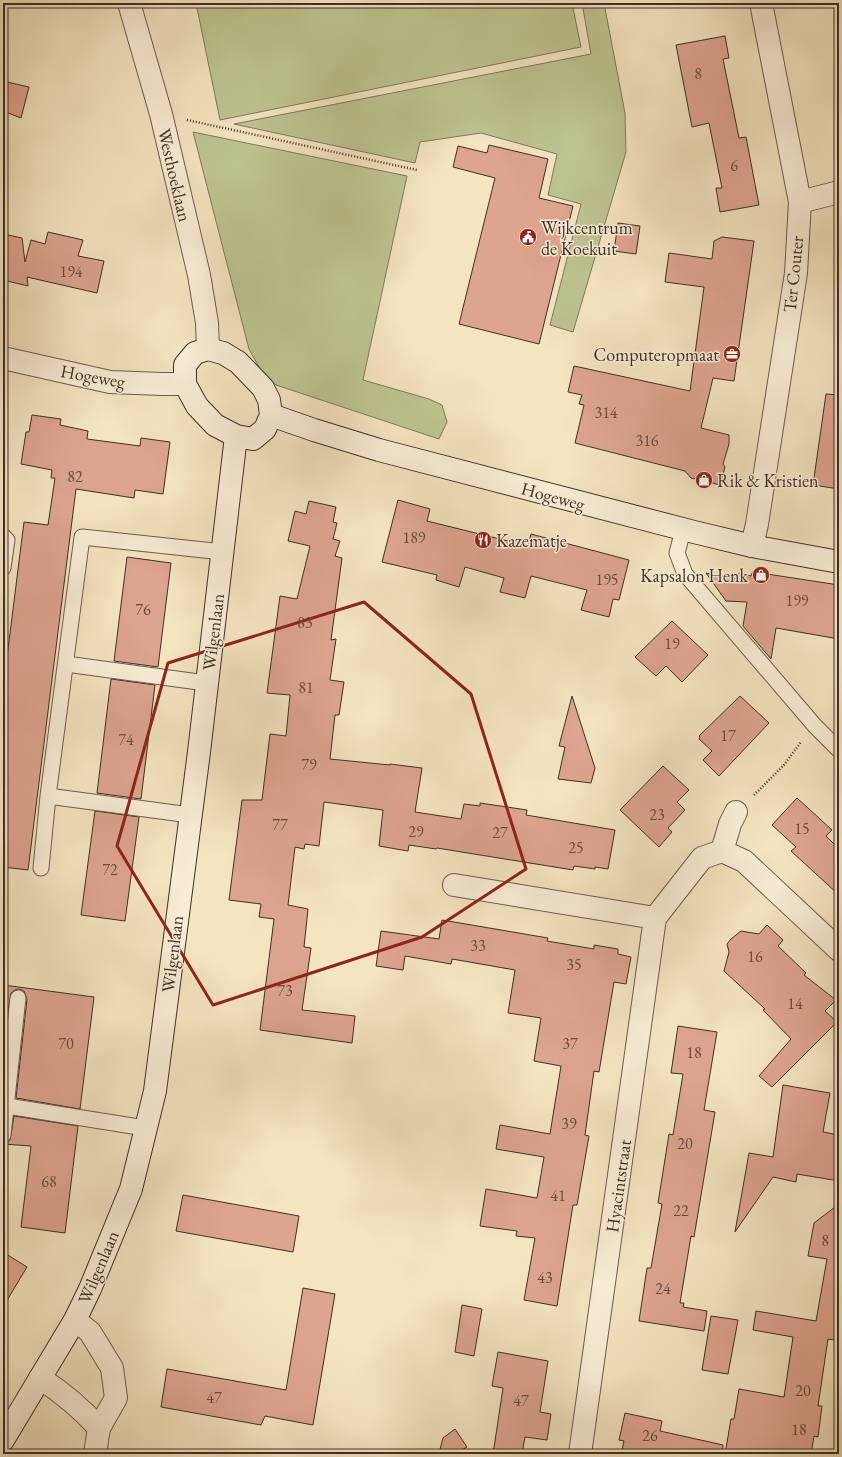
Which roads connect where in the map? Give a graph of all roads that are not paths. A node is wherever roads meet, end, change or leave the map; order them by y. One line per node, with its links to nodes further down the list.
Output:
1 (129, 3): 5 (street, Westhoeklaan)
2 (761, 3): 4 (street, Ter Couter)
3 (839, 192): 4 (street)
4 (800, 202): 12 (street, Ter Couter)
5 (208, 349): 7 (street); 8 (street)
6 (4, 361): 7 (street, Hogeweg)
7 (185, 384): 9 (street)
8 (271, 415): 9 (street); 10 (street, Hogeweg)
9 (236, 436): 13 (street, Wilgenlaan)
10 (683, 530): 12 (street, Hogeweg); 18 (lane)
11 (3, 536): 15 (lane)
12 (752, 546): 14 (street, Hogeweg)
13 (223, 552): 16 (lane); 17 (street, Wilgenlaan)
14 (839, 562)
15 (3, 568)
16 (66, 664): 17 (lane); 19 (lane)
17 (206, 682): 21 (street, Wilgenlaan)
18 (839, 750)
19 (48, 796): 21 (lane); 23 (lane)
20 (736, 812): 22 (street)
21 (190, 815): 29 (street, Wilgenlaan)
22 (722, 851): 25 (street); 26 (street)
23 (41, 868)
24 (454, 886): 25 (street)
25 (655, 918): 36 (street, Hyacintstraat)
26 (839, 950)
27 (18, 998): 28 (lane)
28 (7, 1106): 29 (lane); 30 (lane)
29 (145, 1128): 31 (street, Wilgenlaan)
30 (3, 1135)
31 (75, 1320): 32 (street, Wilgenlaan); 33 (street)
32 (40, 1378): 33 (street); 34 (street, Wilgenlaan)
33 (99, 1428): 35 (street)
34 (3, 1440)
35 (95, 1454)
36 (580, 1454)

